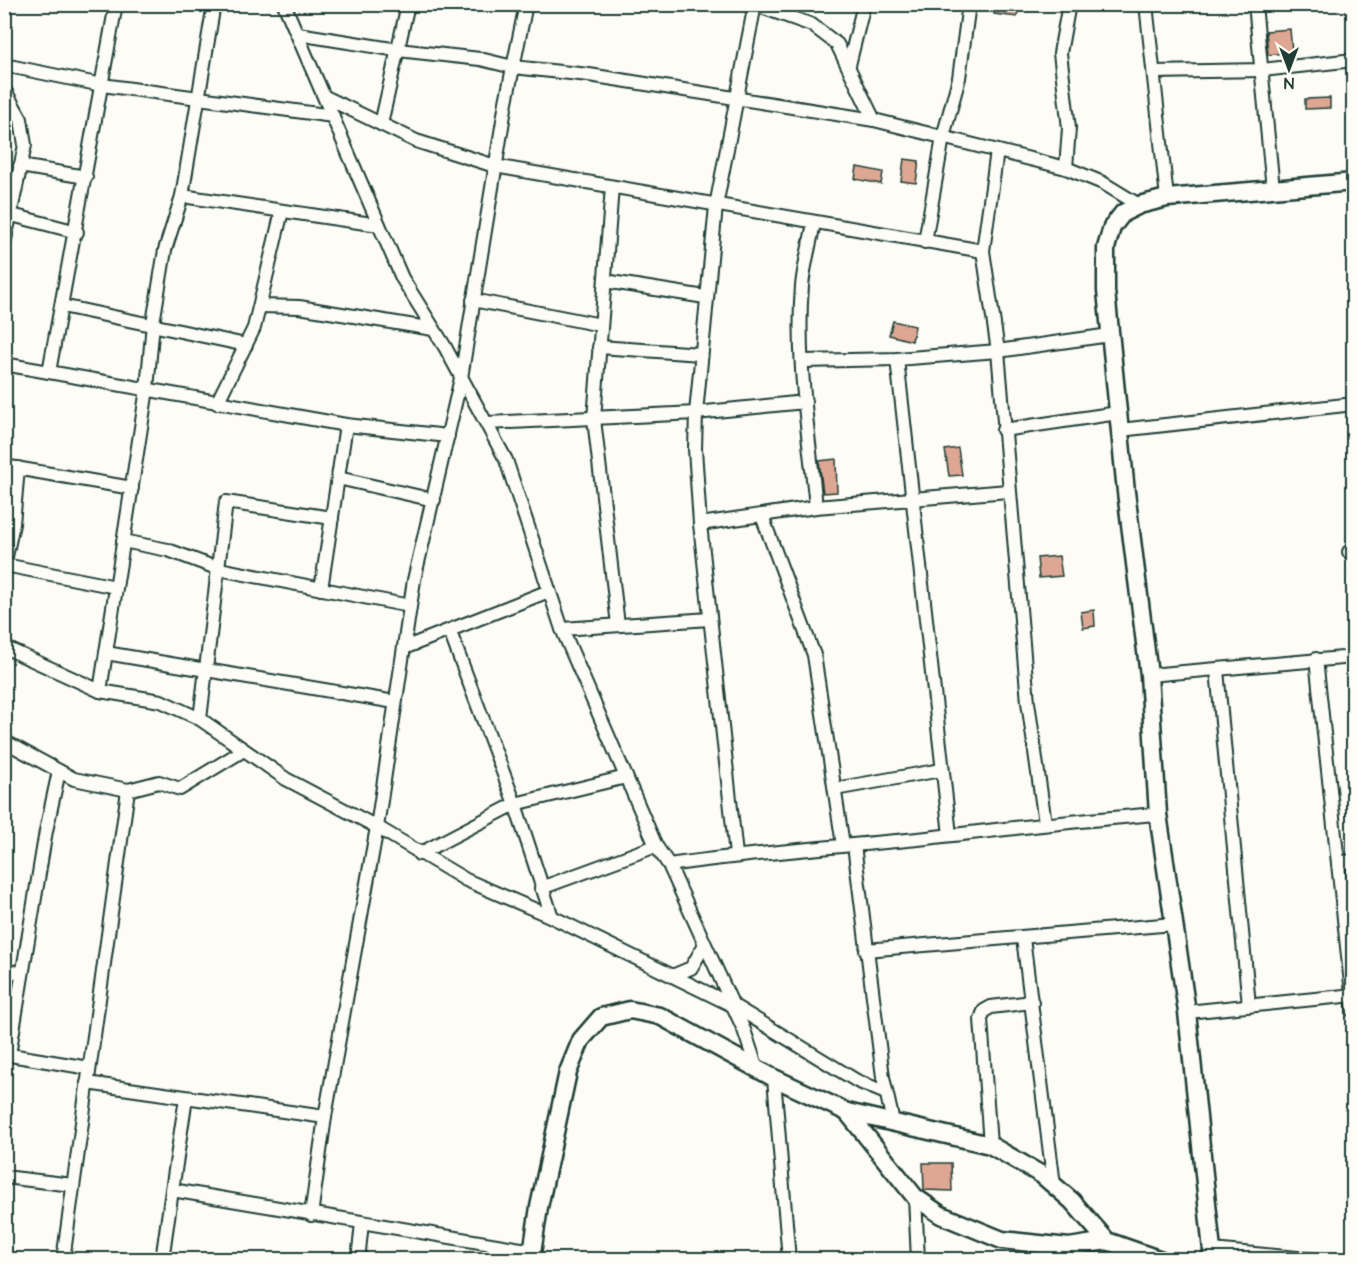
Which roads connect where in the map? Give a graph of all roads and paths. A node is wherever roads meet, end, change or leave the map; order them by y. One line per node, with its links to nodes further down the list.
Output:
1 (116, 4): 20 (street)
2 (214, 4): 23 (street)
3 (284, 4): 12 (street)
4 (408, 4): 13 (street)
5 (526, 4): 17 (street)
6 (864, 4): 16 (street)
7 (969, 4): 28 (street)
8 (1069, 4): 32 (street)
9 (1146, 4): 19 (street)
10 (1255, 4): 18 (street)
11 (754, 5): 16 (street); 24 (street)
12 (298, 34): 13 (street); 22 (street)
13 (398, 50): 17 (street); 27 (street)
14 (1353, 60): 18 (street)
15 (4, 65): 20 (street)
16 (849, 65): 26 (street)
17 (513, 67): 24 (street); 31 (street)
18 (1262, 70): 19 (street); 36 (street)
19 (1154, 72): 38 (street)
20 (102, 85): 23 (street); 33 (street)
21 (4, 89): 30 (street)
22 (325, 97): 25 (street); 27 (street)
23 (198, 99): 25 (street); 37 (street)
24 (737, 99): 26 (street); 40 (street)
25 (333, 117): 44 (street)
26 (874, 120): 28 (street)
27 (381, 124): 31 (street)
28 (943, 137): 29 (street); 46 (street)
29 (997, 151): 32 (street); 48 (street)
30 (20, 166): 33 (street); 42 (street)
31 (495, 166): 35 (street); 51 (street)
32 (1066, 168): 39 (street)
33 (86, 177): 45 (street)
34 (1353, 182): 36 (street)
35 (612, 187): 40 (street); 49 (street)
36 (1273, 189): 38 (street)
37 (182, 196): 41 (street); 54 (street)
38 (1167, 198): 39 (street)
39 (1139, 205): 57 (street)
40 (716, 206): 43 (street); 50 (street)
41 (282, 211): 44 (street); 53 (street)
42 (7, 214): 45 (street); 47 (street)
43 (814, 223): 46 (street); 63 (street)
44 (379, 225): 56 (street)
45 (76, 232): 52 (street)
46 (925, 242): 48 (street)
47 (4, 244)
48 (983, 251): 60 (street)
49 (604, 282): 50 (street); 55 (street)
50 (705, 297): 61 (street)
51 (473, 300): 55 (street); 66 (street)
52 (62, 306): 54 (street); 65 (street)
53 (260, 306): 56 (street); 58 (street)
54 (153, 323): 58 (street); 67 (street)
55 (601, 325): 59 (street)
56 (434, 329): 66 (street)
57 (1110, 335): 60 (street); 72 (street)
58 (246, 345): 69 (street)
59 (599, 347): 61 (street); 73 (street)
60 (998, 351): 62 (street); 76 (street)
61 (701, 354): 71 (street)
62 (897, 359): 63 (street); 84 (street)
63 (803, 361): 68 (street)
64 (4, 364): 65 (street)
65 (49, 372): 67 (street)
66 (461, 378): 74 (street); 78 (street)
67 (147, 389): 69 (street); 82 (street)
68 (805, 402): 71 (street); 86 (street)
69 (217, 403): 75 (street)
70 (1353, 404): 77 (street)
71 (696, 413): 73 (street); 89 (street)
72 (1118, 413): 76 (street); 77 (street)
73 (594, 419): 74 (street); 98 (street)
74 (488, 423): 95 (street)
75 (346, 424): 78 (street); 81 (street)
76 (1004, 430): 83 (street)
77 (1120, 430): 108 (street)
78 (448, 436): 85 (street)
79 (4, 466): 80 (street)
80 (18, 468): 82 (street); 91 (street)
81 (338, 478): 85 (street); 88 (street)
82 (132, 488): 90 (street)
83 (1008, 491): 84 (street); 121 (street)
84 (911, 499): 86 (street); 114 (street)
85 (434, 500): 96 (street)
86 (816, 507): 87 (street)
87 (762, 516): 89 (street); 117 (street)
88 (332, 518): 92 (street); 94 (street)
89 (700, 524): 97 (street)
90 (123, 541): 92 (street); 93 (street)
91 (4, 565): 93 (street)
92 (219, 569): 94 (street); 106 (street)
93 (116, 587): 103 (street)
94 (321, 589): 96 (street)
95 (549, 591): 99 (street); 100 (street)
96 (410, 606): 102 (street)
97 (710, 619): 98 (street); 127 (street)
98 (618, 626): 99 (street)
99 (562, 629): 116 (street)
100 (450, 632): 102 (street); 119 (street)
101 (4, 647): 109 (street)
102 (404, 648): 110 (street)
103 (106, 653): 106 (street); 109 (street)
104 (1353, 657): 105 (street)
105 (1316, 659): 107 (street); 129 (street)
106 (207, 670): 110 (street); 111 (street)
107 (1217, 670): 108 (street); 142 (street)
108 (1149, 675): 120 (street)
109 (100, 691): 111 (street)
110 (395, 702): 122 (street)
111 (200, 719): 113 (street)
112 (4, 741): 115 (street)
113 (244, 750): 118 (street); 122 (street)
114 (941, 770): 117 (street); 123 (street)
115 (58, 771): 118 (street); 138 (street)
116 (626, 777): 119 (street); 125 (street)
117 (834, 789): 124 (street)
118 (128, 790): 148 (street)
119 (515, 804): 126 (street); 131 (street)
120 (1158, 814): 121 (street); 133 (street)
121 (1045, 823): 123 (street)
122 (376, 827): 126 (street); 154 (street)
123 (950, 835): 124 (street)
124 (849, 845): 127 (street); 136 (street)
125 (656, 846): 130 (street); 131 (street)
126 (419, 854): 132 (street)
127 (736, 855): 130 (street)
128 (1353, 861): 129 (street)
129 (1338, 862): 140 (street)
130 (669, 865): 135 (street)
131 (541, 888): 132 (street)
132 (552, 917): 139 (street)
133 (1174, 924): 134 (street); 144 (street)
134 (1023, 938): 136 (street); 141 (street)
135 (704, 946): 139 (street); 143 (street)
136 (866, 950): 151 (street)
137 (4, 971): 138 (street)
138 (22, 973): 146 (street)
139 (672, 976): 143 (street)
140 (1353, 995): 142 (street); 145 (street)
141 (1032, 1002): 156 (street); 159 (street)
142 (1249, 1005): 144 (street)
143 (734, 1006): 147 (street); 151 (street)
144 (1187, 1012): 167 (street)
145 (1353, 1012)
146 (7, 1055): 148 (street)
147 (756, 1066): 149 (street); 166 (street)
148 (89, 1068): 150 (street)
149 (774, 1078): 153 (street); 171 (street)
150 (87, 1083): 152 (street); 158 (street)
151 (886, 1093): 155 (street)
152 (186, 1098): 154 (street); 160 (street)
153 (847, 1112): 155 (street); 161 (street)
154 (325, 1117): 162 (street)
155 (893, 1122): 156 (street)
156 (990, 1146): 159 (street)
157 (4, 1177): 158 (street)
158 (73, 1185): 168 (street)
159 (1054, 1185): 164 (street)
160 (172, 1190): 162 (street); 169 (street)
161 (915, 1197): 165 (street); 172 (street)
162 (311, 1215): 163 (street)
163 (362, 1223): 166 (street); 170 (street)
164 (1107, 1241): 165 (street); 173 (street)
165 (1069, 1253)
166 (532, 1255)
167 (1212, 1255): 174 (street)
168 (63, 1260)
169 (162, 1260)
170 (358, 1260)
171 (789, 1260)
172 (918, 1260)
173 (1161, 1260)
174 (1319, 1260)

